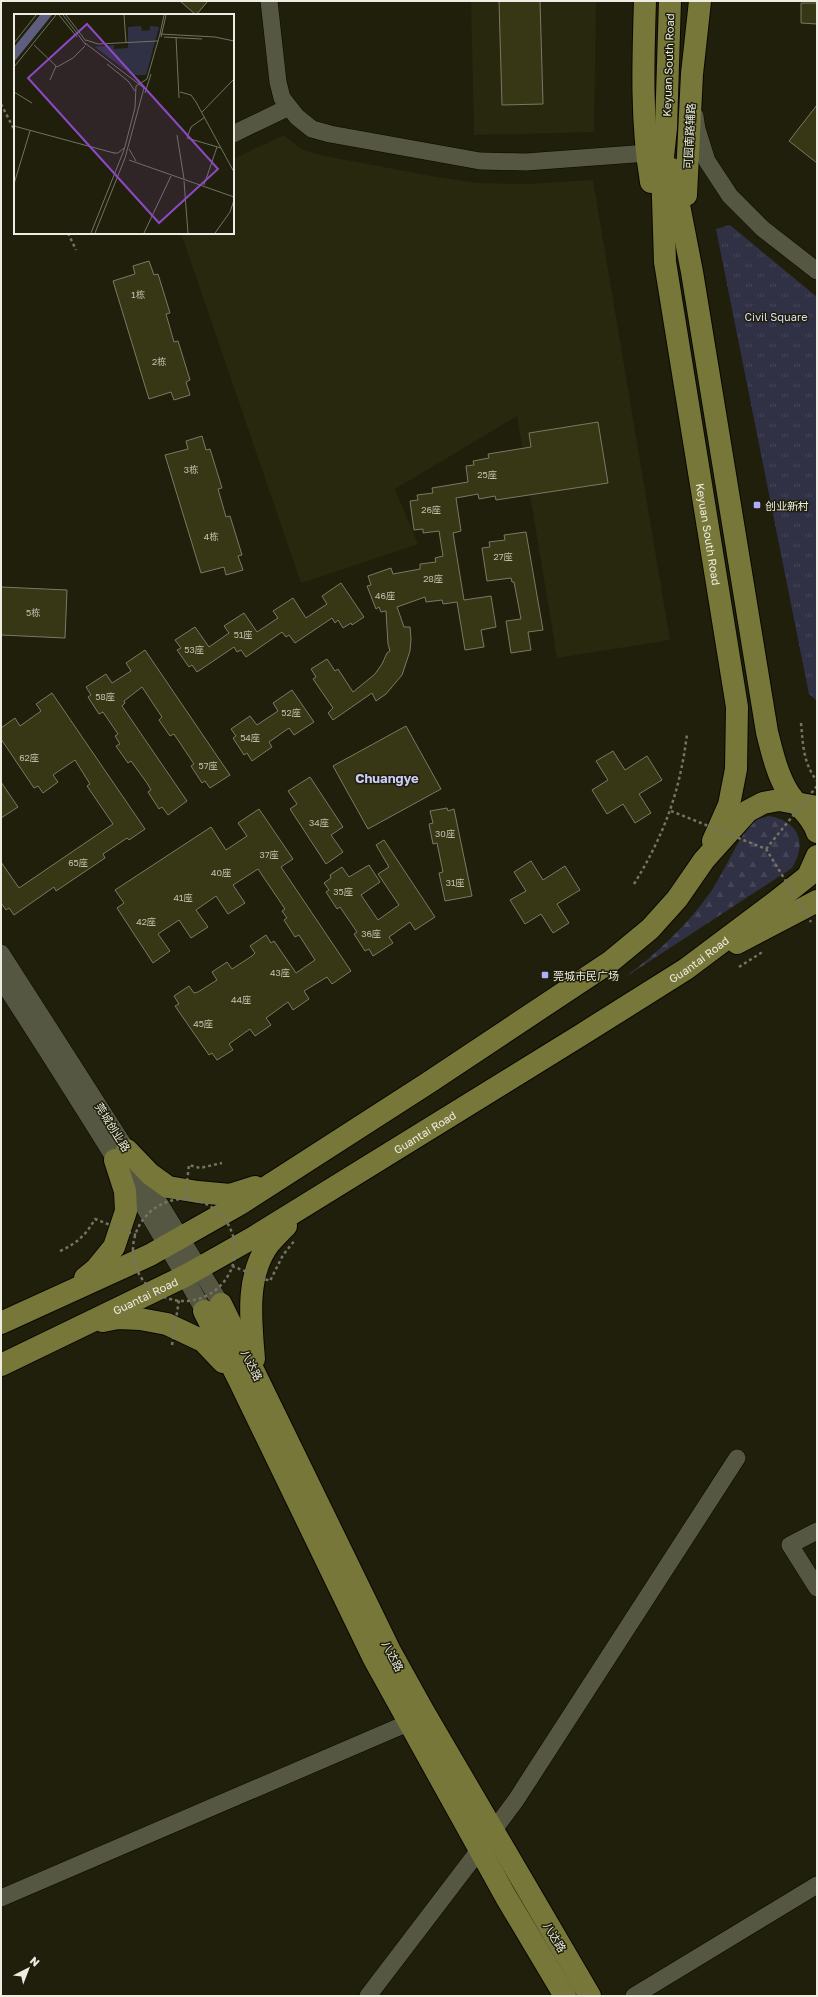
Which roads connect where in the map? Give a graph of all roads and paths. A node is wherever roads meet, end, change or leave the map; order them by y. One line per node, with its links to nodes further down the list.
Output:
1 (269, 1): 7 (street)
2 (645, 1): 11 (main road)
3 (670, 1): 9 (main road, Keyuan South Road)
4 (700, 1): 5 (main road, 可园南路辅路)
5 (691, 86): 15 (street); 16 (main road, 可园南路辅路)
6 (1, 104): 8 (path)
7 (289, 107): 10 (street); 11 (street)
8 (14, 128)
9 (666, 128): 14 (main road, Keyuan South Road); 16 (main road)
10 (234, 134)
11 (648, 153): 14 (main road)
12 (68, 234): 13 (path)
13 (76, 250)
14 (665, 262): 29 (main road, Keyuan South Road)
15 (817, 271)
16 (692, 272): 19 (main road)
17 (801, 723): 20 (path)
18 (687, 734): 25 (path)
19 (772, 751): 22 (main road); 23 (main road)
20 (817, 781)
21 (817, 786): 27 (path, bridge)
22 (795, 802): 24 (main road); 26 (main road); 29 (main road)
23 (817, 802)
24 (817, 807)
25 (671, 811): 27 (path, bridge); 30 (path)
26 (817, 832)
27 (766, 850): 32 (path, bridge)
28 (817, 856): 34 (main road, Guantai Road)
29 (704, 860): 38 (main road)
30 (634, 884)
31 (817, 901): 34 (main road)
32 (811, 922)
33 (1, 953): 36 (street, 莞城创业路)
34 (686, 968): 40 (main road, Guantai Road)
35 (1, 978): 36 (street, 莞城创业路)
36 (121, 1155): 38 (main road); 43 (street, 莞城创业路); 47 (main road)
37 (222, 1163): 39 (path, bridge)
38 (282, 1178): 43 (main road)
39 (185, 1199): 41 (path, bridge); 45 (path, bridge)
40 (298, 1211): 46 (main road, Guantai Road); 54 (main road)
41 (136, 1235): 44 (path, bridge); 48 (path, bridge)
42 (295, 1240): 45 (path, bridge)
43 (175, 1242): 46 (street, 莞城创业路); 47 (main road)
44 (60, 1251)
45 (232, 1266): 48 (path, bridge)
46 (192, 1272): 49 (street, 莞城创业路); 51 (main road, Guantai Road)
47 (70, 1290): 50 (main road)
48 (179, 1300): 52 (path, bridge)
49 (212, 1307): 54 (main road, 八达路)
50 (1, 1323)
51 (88, 1323): 53 (main road, Guantai Road); 54 (main road)
52 (172, 1345)
53 (1, 1366)
54 (247, 1375): 58 (main road, 八达路); 59 (main road, 八达路)
55 (737, 1458): 59 (street)
56 (817, 1531): 57 (street)
57 (817, 1588)
58 (408, 1724): 60 (main road, 八达路); 62 (street)
59 (493, 1831): 65 (main road, 八达路)
60 (480, 1849): 63 (street); 64 (main road, 八达路)
61 (817, 1885): 66 (street)
62 (1, 1898)
63 (368, 1996)
64 (564, 1996)
65 (590, 1996)
66 (634, 1996)

